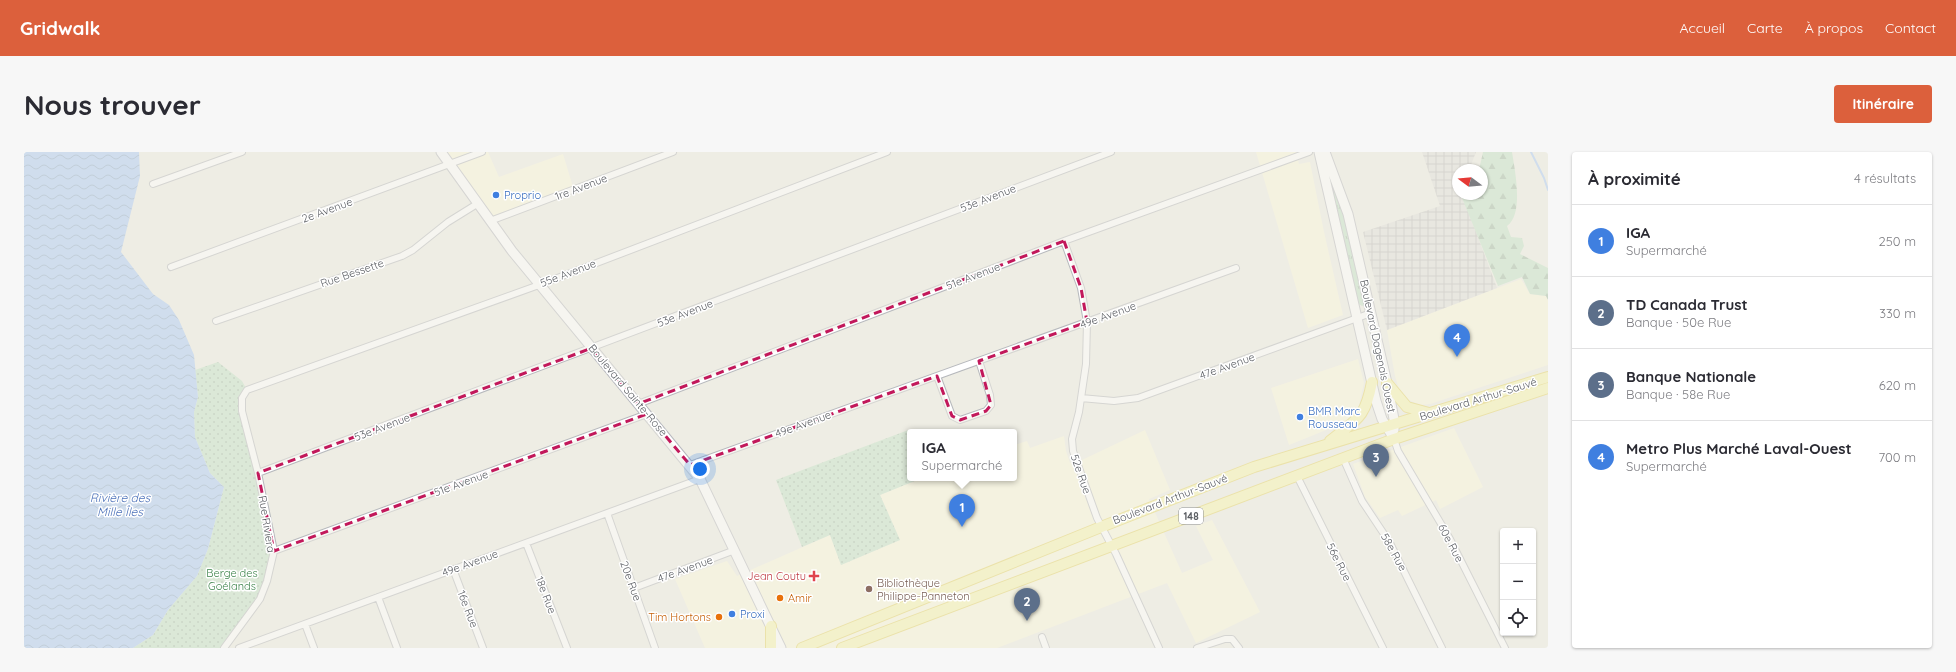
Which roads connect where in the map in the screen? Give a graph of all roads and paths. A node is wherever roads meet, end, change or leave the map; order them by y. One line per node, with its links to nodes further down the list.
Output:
1 (242, 152): 11 (street)
2 (441, 152): 10 (street, Boulevard Sainte-Rose)
3 (482, 152): 10 (street, 2e Avenue)
4 (673, 152): 13 (street, 1re Avenue)
5 (887, 152): 17 (street, 55e Avenue)
6 (1111, 152): 22 (street, 53e Avenue)
7 (1309, 152): 14 (street, 51e Avenue)
8 (1319, 152): 19 (street, Boulevard Dagenais Ouest)
9 (1325, 152): 18 (street, Boulevard Dagenais Ouest)
10 (450, 164): 12 (street, Boulevard Sainte-Rose); 15 (street, 2e Avenue)
11 (153, 184)
12 (477, 204): 13 (street, Boulevard Sainte-Rose); 20 (street, Rue Bessette)
13 (490, 221): 17 (street, Boulevard Sainte-Rose)
14 (1064, 242): 21 (street, 52e Rue); 31 (street, 51e Avenue)
15 (171, 267)
16 (1236, 268): 21 (street, 49e Avenue)
17 (539, 285): 22 (street, Boulevard Sainte-Rose); 29 (street, 55e Avenue)
18 (1371, 313): 19 (street, 47e Avenue); 27 (street, Boulevard Dagenais Ouest)
19 (1357, 318): 26 (street, Boulevard Dagenais Ouest); 30 (street, 47e Avenue)
20 (216, 321)
21 (1087, 322): 23 (street, 49e Avenue); 30 (street, 52e Rue)
22 (592, 348): 31 (street, Boulevard Sainte-Rose); 39 (street, 53e Avenue)
23 (979, 361): 24 (street, 49e Avenue); 24 (street)
24 (938, 376): 38 (street, 49e Avenue)
25 (1548, 376): 32 (main road, Boulevard Arthur-Sauvé / 148)
26 (1372, 382): 34 (street, Boulevard Dagenais Ouest); 36 (main road)
27 (1387, 383): 32 (main road); 34 (street, Boulevard Dagenais Ouest)
28 (1548, 388): 35 (main road, Boulevard Arthur-Sauvé / 148)
29 (247, 390): 39 (street, Rue Riviera)
30 (1081, 398): 43 (street, 52e Rue)
31 (638, 404): 33 (street, Boulevard Sainte-Rose)
32 (1431, 413): 34 (main road, Boulevard Arthur-Sauvé / 148)
33 (647, 414): 38 (street, Boulevard Sainte-Rose); 47 (street, 51e Avenue)
34 (1390, 425): 35 (street, Boulevard Dagenais Ouest); 36 (main road, Boulevard Arthur-Sauvé / 148)
35 (1394, 439): 37 (main road, Boulevard Arthur-Sauvé / 148); 72 (street, 60e Rue)
36 (1325, 444): 43 (main road, Boulevard Arthur-Sauvé / 148)
37 (1343, 458): 40 (main road, Boulevard Arthur-Sauvé / 148); 71 (street, 58e Rue)
38 (690, 465): 41 (street, Boulevard Sainte-Rose)
39 (258, 474): 47 (street, Rue Riviera)
40 (1297, 476): 45 (main road, Boulevard Arthur-Sauvé / 148); 70 (street, 56e Rue)
41 (700, 479): 42 (street, 49e Avenue); 46 (street, Boulevard Sainte-Rose)
42 (607, 513): 44 (street, 49e Avenue); 49 (street, 20e Rue)
43 (1101, 527): 45 (street, 52e Rue); 64 (main road, Boulevard Arthur-Sauvé / 148)
44 (526, 543): 48 (street, 49e Avenue); 60 (street, 18e Rue)
45 (1111, 546): 65 (main road, Boulevard Arthur-Sauvé / 148); 67 (street, 52e Rue)
46 (735, 550): 49 (street, 47e Avenue); 52 (street, Boulevard Sainte-Rose)
47 (274, 551): 54 (street, Rue Riviera)
48 (453, 569): 50 (street, 49e Avenue); 59 (street, 16e Rue)
49 (634, 588): 61 (street, 20e Rue)
50 (378, 597): 51 (street, 49e Avenue); 58 (street)
51 (305, 624): 56 (street, 49e Avenue); 57 (street)
52 (770, 626): 62 (main road); 63 (street, Boulevard Sainte-Rose)
53 (1042, 637): 66 (street)
54 (230, 645): 55 (street, Rue Riviera)
55 (224, 648)
56 (239, 648)
57 (314, 648)
58 (397, 648)
59 (483, 648)
60 (567, 648)
61 (656, 648)
62 (771, 648)
63 (782, 648)
64 (802, 648)
65 (842, 648)
66 (1046, 648)
67 (1159, 648)
68 (1197, 648): 69 (street)
69 (1239, 648)
70 (1383, 648)
71 (1442, 648)
72 (1505, 648)

